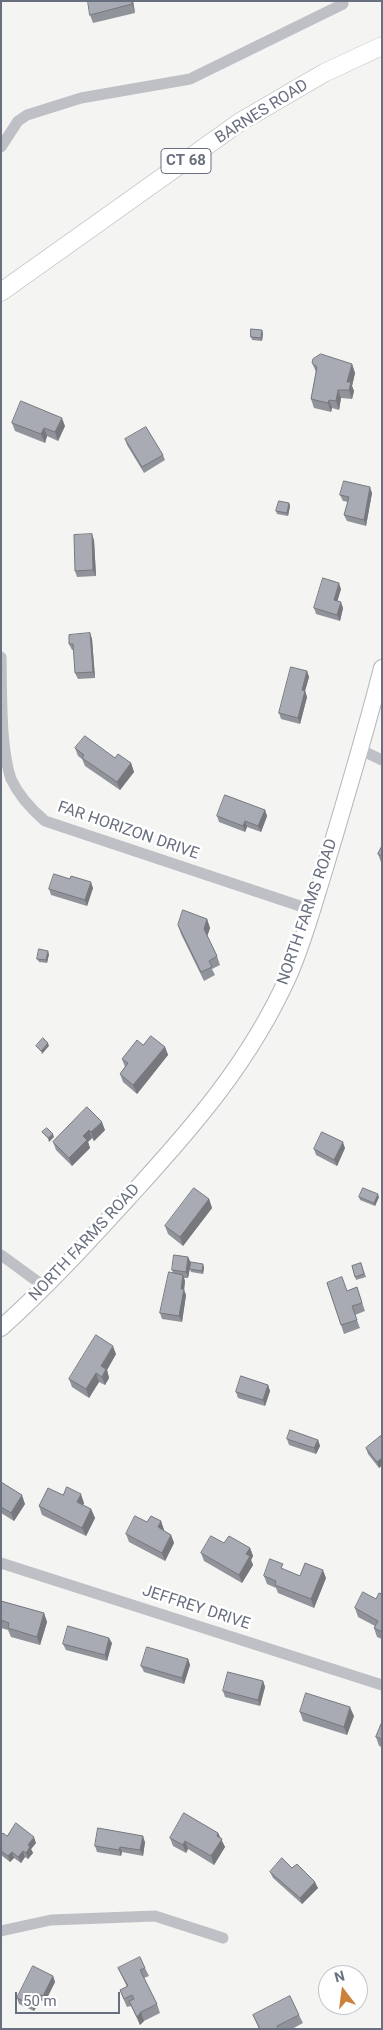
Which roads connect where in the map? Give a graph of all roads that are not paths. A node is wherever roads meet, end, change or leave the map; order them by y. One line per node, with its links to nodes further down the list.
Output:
1 (343, 4): 3 (street)
2 (382, 46): 4 (main road, BARNES ROAD / CT 68)
3 (1, 147)
4 (1, 292)
5 (1, 657): 9 (street, FAR HORIZON DRIVE)
6 (382, 668): 7 (main road, NORTH FARMS ROAD)
7 (361, 750): 8 (street); 9 (main road, NORTH FARMS ROAD)
8 (382, 760)
9 (312, 910): 11 (main road, NORTH FARMS ROAD)
10 (1, 1256): 11 (street)
11 (45, 1287): 12 (main road, NORTH FARMS ROAD)
12 (1, 1328)
13 (1, 1563): 14 (street, JEFFREY DRIVE)
14 (382, 1685)
15 (1, 1931): 16 (street)
16 (223, 1938)

